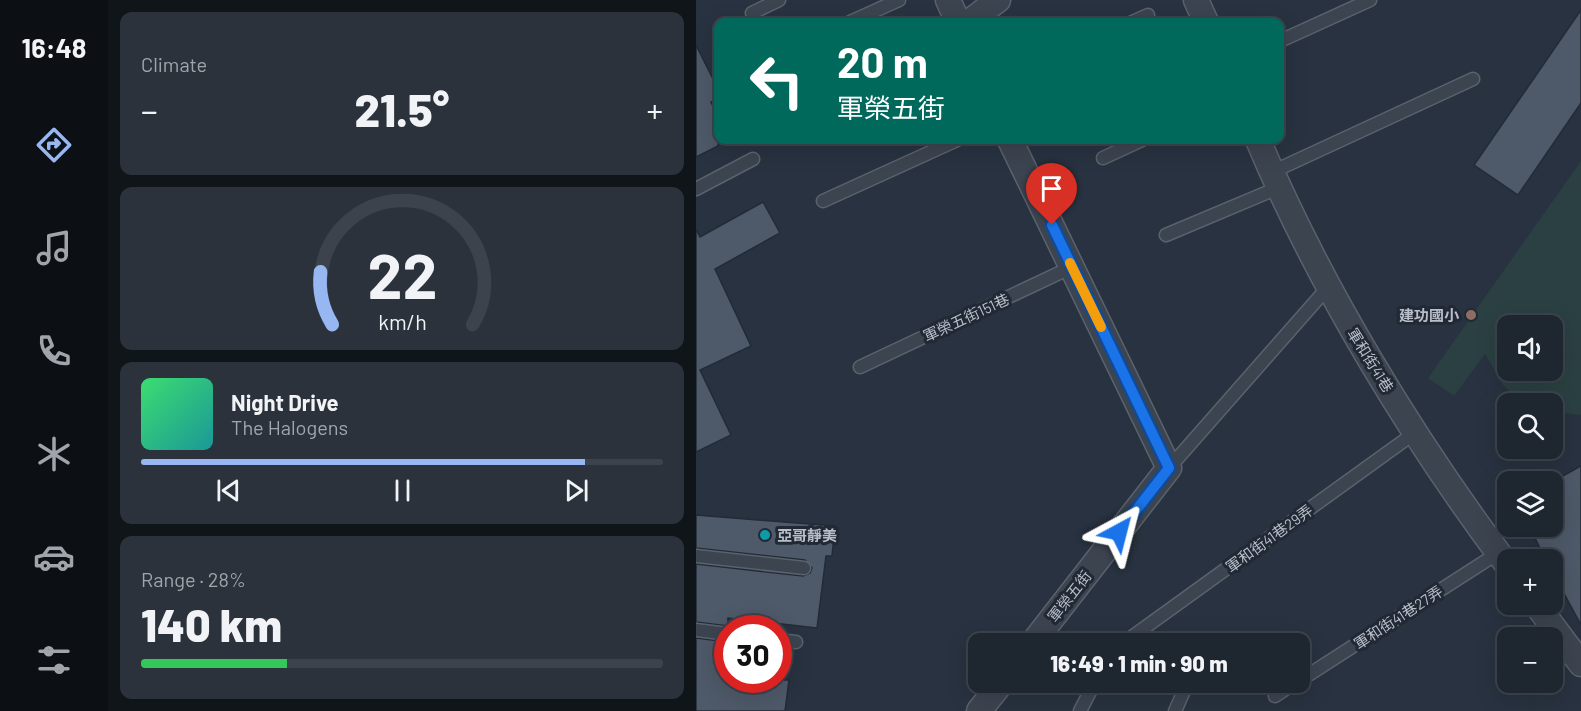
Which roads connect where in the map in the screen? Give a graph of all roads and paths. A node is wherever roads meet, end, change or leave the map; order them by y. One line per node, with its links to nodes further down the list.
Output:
1 (779, 0): 7 (lane)
2 (899, 0): 9 (lane)
3 (948, 0): 10 (street)
4 (998, 0): 11 (street)
5 (1196, 0): 13 (street)
6 (1370, 0): 14 (lane)
7 (752, 13)
8 (1148, 15): 12 (lane)
9 (859, 18)
10 (956, 18)
11 (974, 18)
12 (1141, 18)
13 (1204, 18)
14 (1284, 39)
15 (1473, 79): 22 (lane)
16 (948, 144): 24 (lane)
17 (1012, 144): 26 (street)
18 (1133, 144): 20 (lane)
19 (1260, 144): 22 (street, 軍和街41巷)
20 (1103, 158)
21 (753, 159): 23 (lane)
22 (1276, 179): 25 (lane); 27 (street, 軍和街41巷)
23 (696, 189)
24 (823, 201)
25 (1166, 236)
26 (1072, 267): 28 (lane, 軍榮五街151巷); 30 (street)
27 (1330, 285): 29 (street, 軍和街41巷); 30 (lane)
28 (860, 367)
29 (1416, 432): 31 (street, 軍和街41巷); 39 (lane, 軍和街41巷29弄)
30 (1169, 468): 38 (street, 軍榮五街)
31 (1497, 550)
32 (696, 556): 34 (lane)
33 (1497, 563): 43 (lane, 軍和街41巷27弄)
34 (804, 568)
35 (1544, 615): 42 (street)
36 (696, 630): 37 (lane)
37 (714, 632)
38 (1041, 633)
39 (1137, 633)
40 (792, 642): 41 (lane)
41 (796, 642)
42 (1581, 664)
43 (1310, 675)
44 (994, 693): 49 (street)
45 (1089, 693): 50 (lane)
46 (1183, 693): 51 (lane)
47 (1280, 693): 48 (lane, 軍和街41巷27弄)
48 (1275, 696)
49 (980, 711)
50 (1080, 711)
51 (1175, 711)

